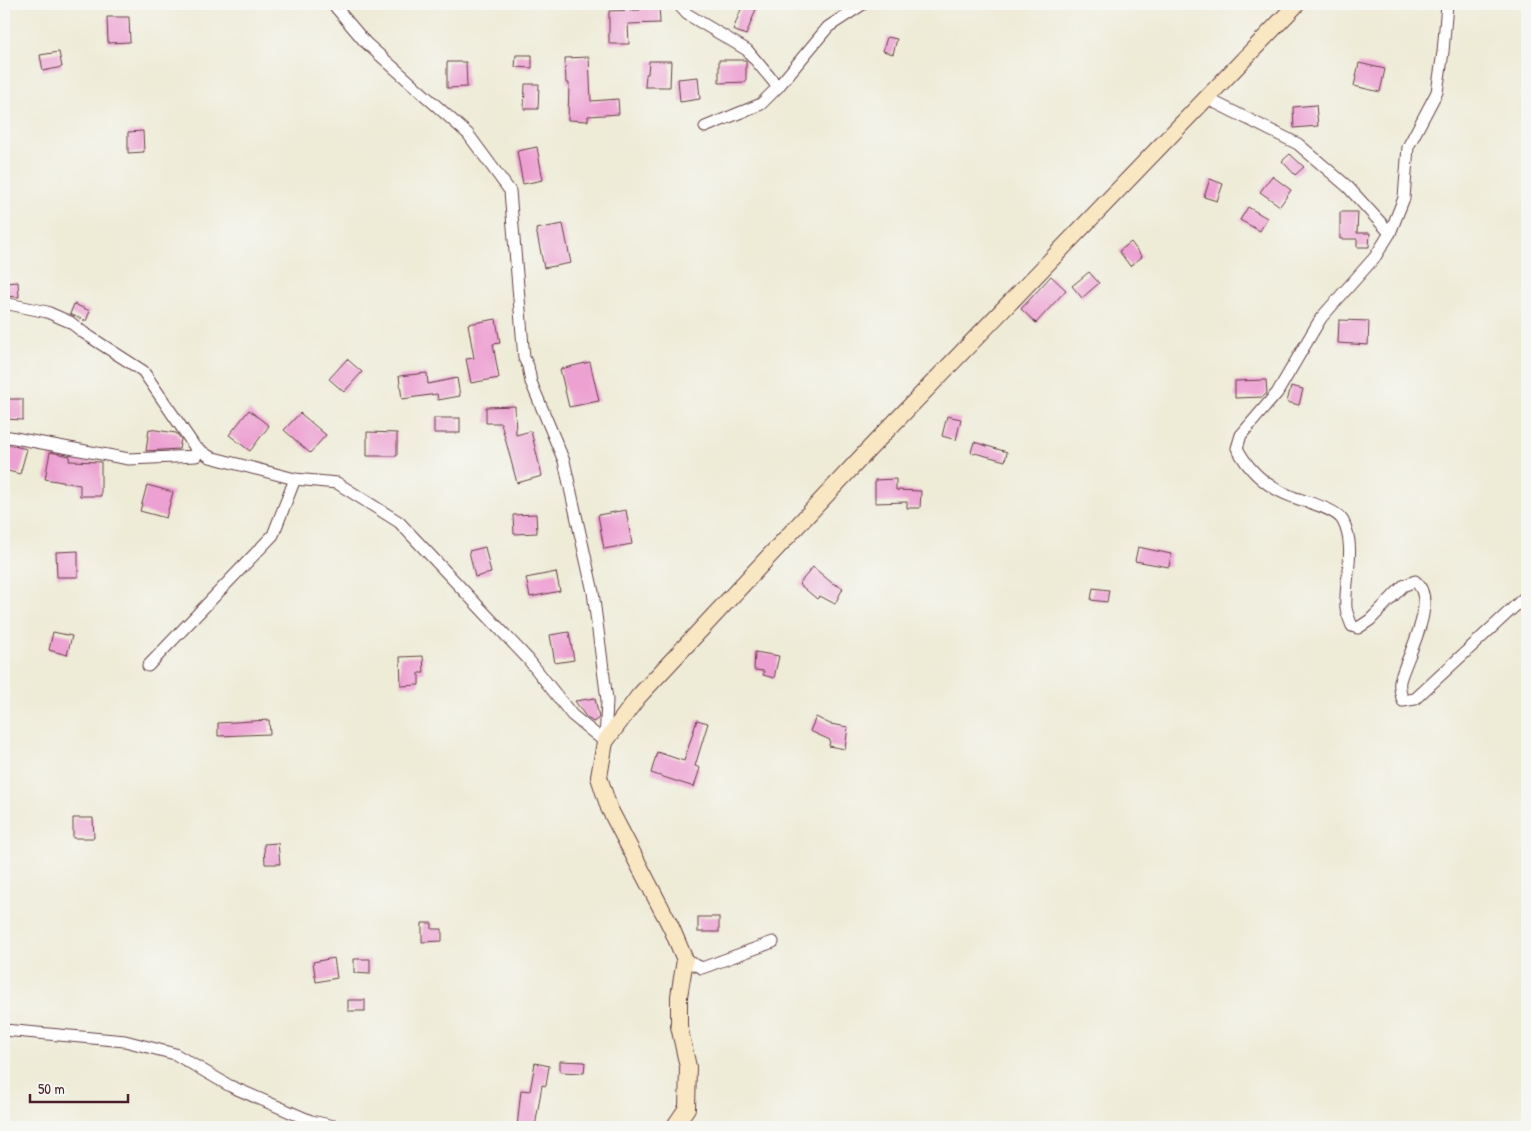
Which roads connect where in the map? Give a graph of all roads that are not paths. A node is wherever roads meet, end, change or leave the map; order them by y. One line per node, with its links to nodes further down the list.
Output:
1 (333, 4): 16 (street)
2 (678, 4): 6 (street)
3 (863, 4): 6 (street)
4 (1297, 4): 7 (street)
5 (1447, 4): 9 (street)
6 (778, 87): 8 (street)
7 (1206, 98): 9 (street); 16 (street)
8 (705, 127)
9 (1390, 233): 14 (street)
10 (4, 303): 12 (street)
11 (4, 436): 12 (street)
12 (195, 447): 13 (street)
13 (295, 479): 15 (street); 16 (street)
14 (1527, 595)
15 (148, 666)
16 (604, 742): 18 (street)
17 (772, 942): 18 (street)
18 (686, 960): 21 (street)
19 (4, 1030): 20 (street)
20 (339, 1127)
21 (674, 1127)

